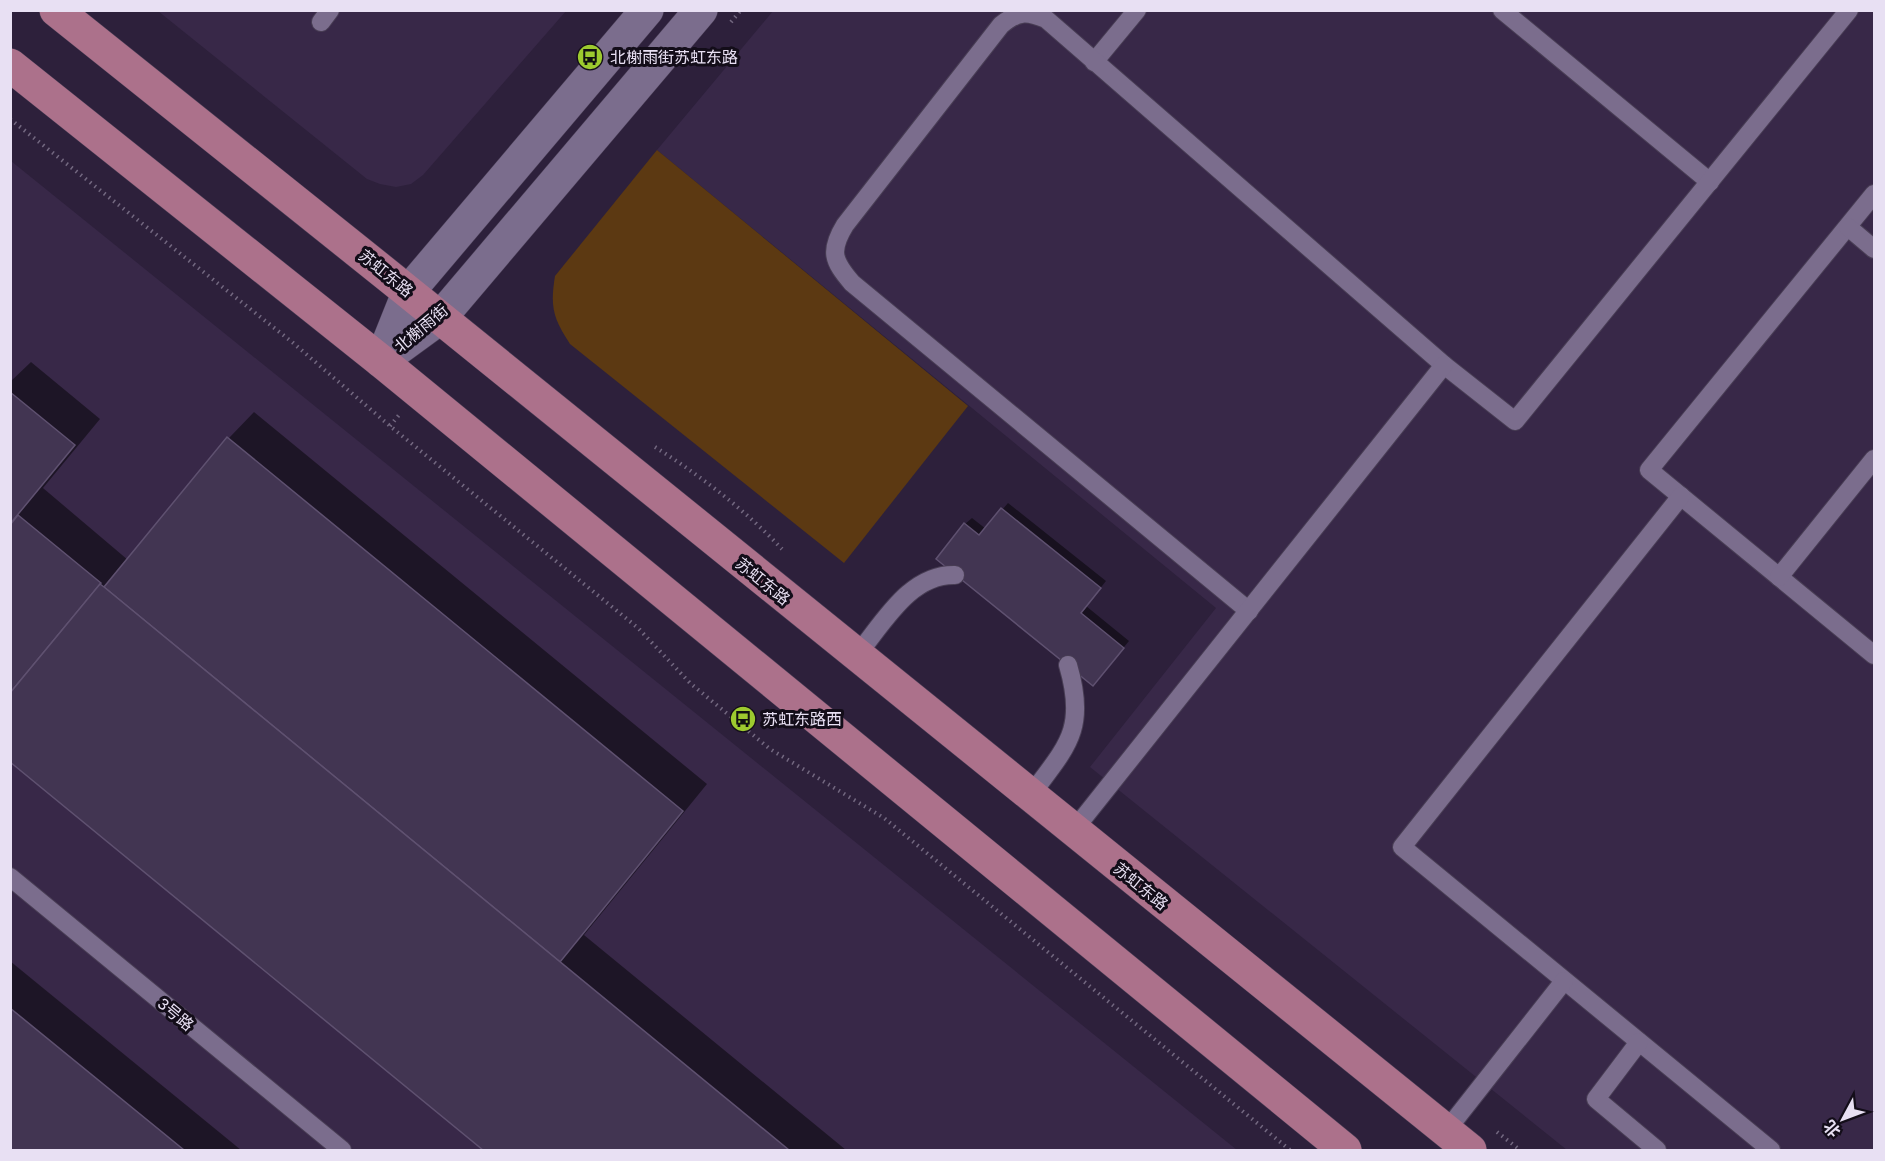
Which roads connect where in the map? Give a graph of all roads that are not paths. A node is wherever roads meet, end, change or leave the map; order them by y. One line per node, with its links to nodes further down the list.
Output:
1 (56, 10): 13 (main road, 苏虹东路)
2 (647, 10): 13 (main road, 北榭雨街)
3 (701, 10): 14 (main road, 北榭雨街)
4 (1137, 10): 7 (lane)
5 (1502, 10): 9 (lane)
6 (1850, 10): 9 (lane)
7 (1094, 63): 16 (lane); 21 (lane)
8 (10, 65): 15 (main road)
9 (1710, 182): 16 (lane)
10 (1875, 194): 11 (lane)
11 (1848, 227): 12 (lane); 18 (lane)
12 (1875, 249)
13 (409, 291): 14 (main road, 苏虹东路); 15 (main road, 北榭雨街)
14 (440, 318): 15 (main road, 北榭雨街); 23 (main road, 苏虹东路)
15 (381, 361): 32 (main road)
16 (1444, 365): 21 (lane)
17 (1875, 459): 20 (lane)
18 (1681, 496): 20 (lane); 28 (lane)
19 (955, 575): 23 (lane)
20 (1779, 577): 22 (lane)
21 (1249, 611): 26 (lane)
22 (1875, 655)
23 (856, 656): 25 (main road, 苏虹东路)
24 (1068, 665): 25 (lane)
25 (1030, 796): 26 (main road, 苏虹东路)
26 (1073, 831): 30 (main road, 苏虹东路)
27 (10, 877): 31 (lane, 3号路)
28 (1564, 981): 29 (lane); 30 (lane)
29 (1639, 1042): 33 (lane); 34 (lane)
30 (1458, 1141)
31 (342, 1150)
32 (1345, 1150)
33 (1657, 1150)
34 (1771, 1150)

